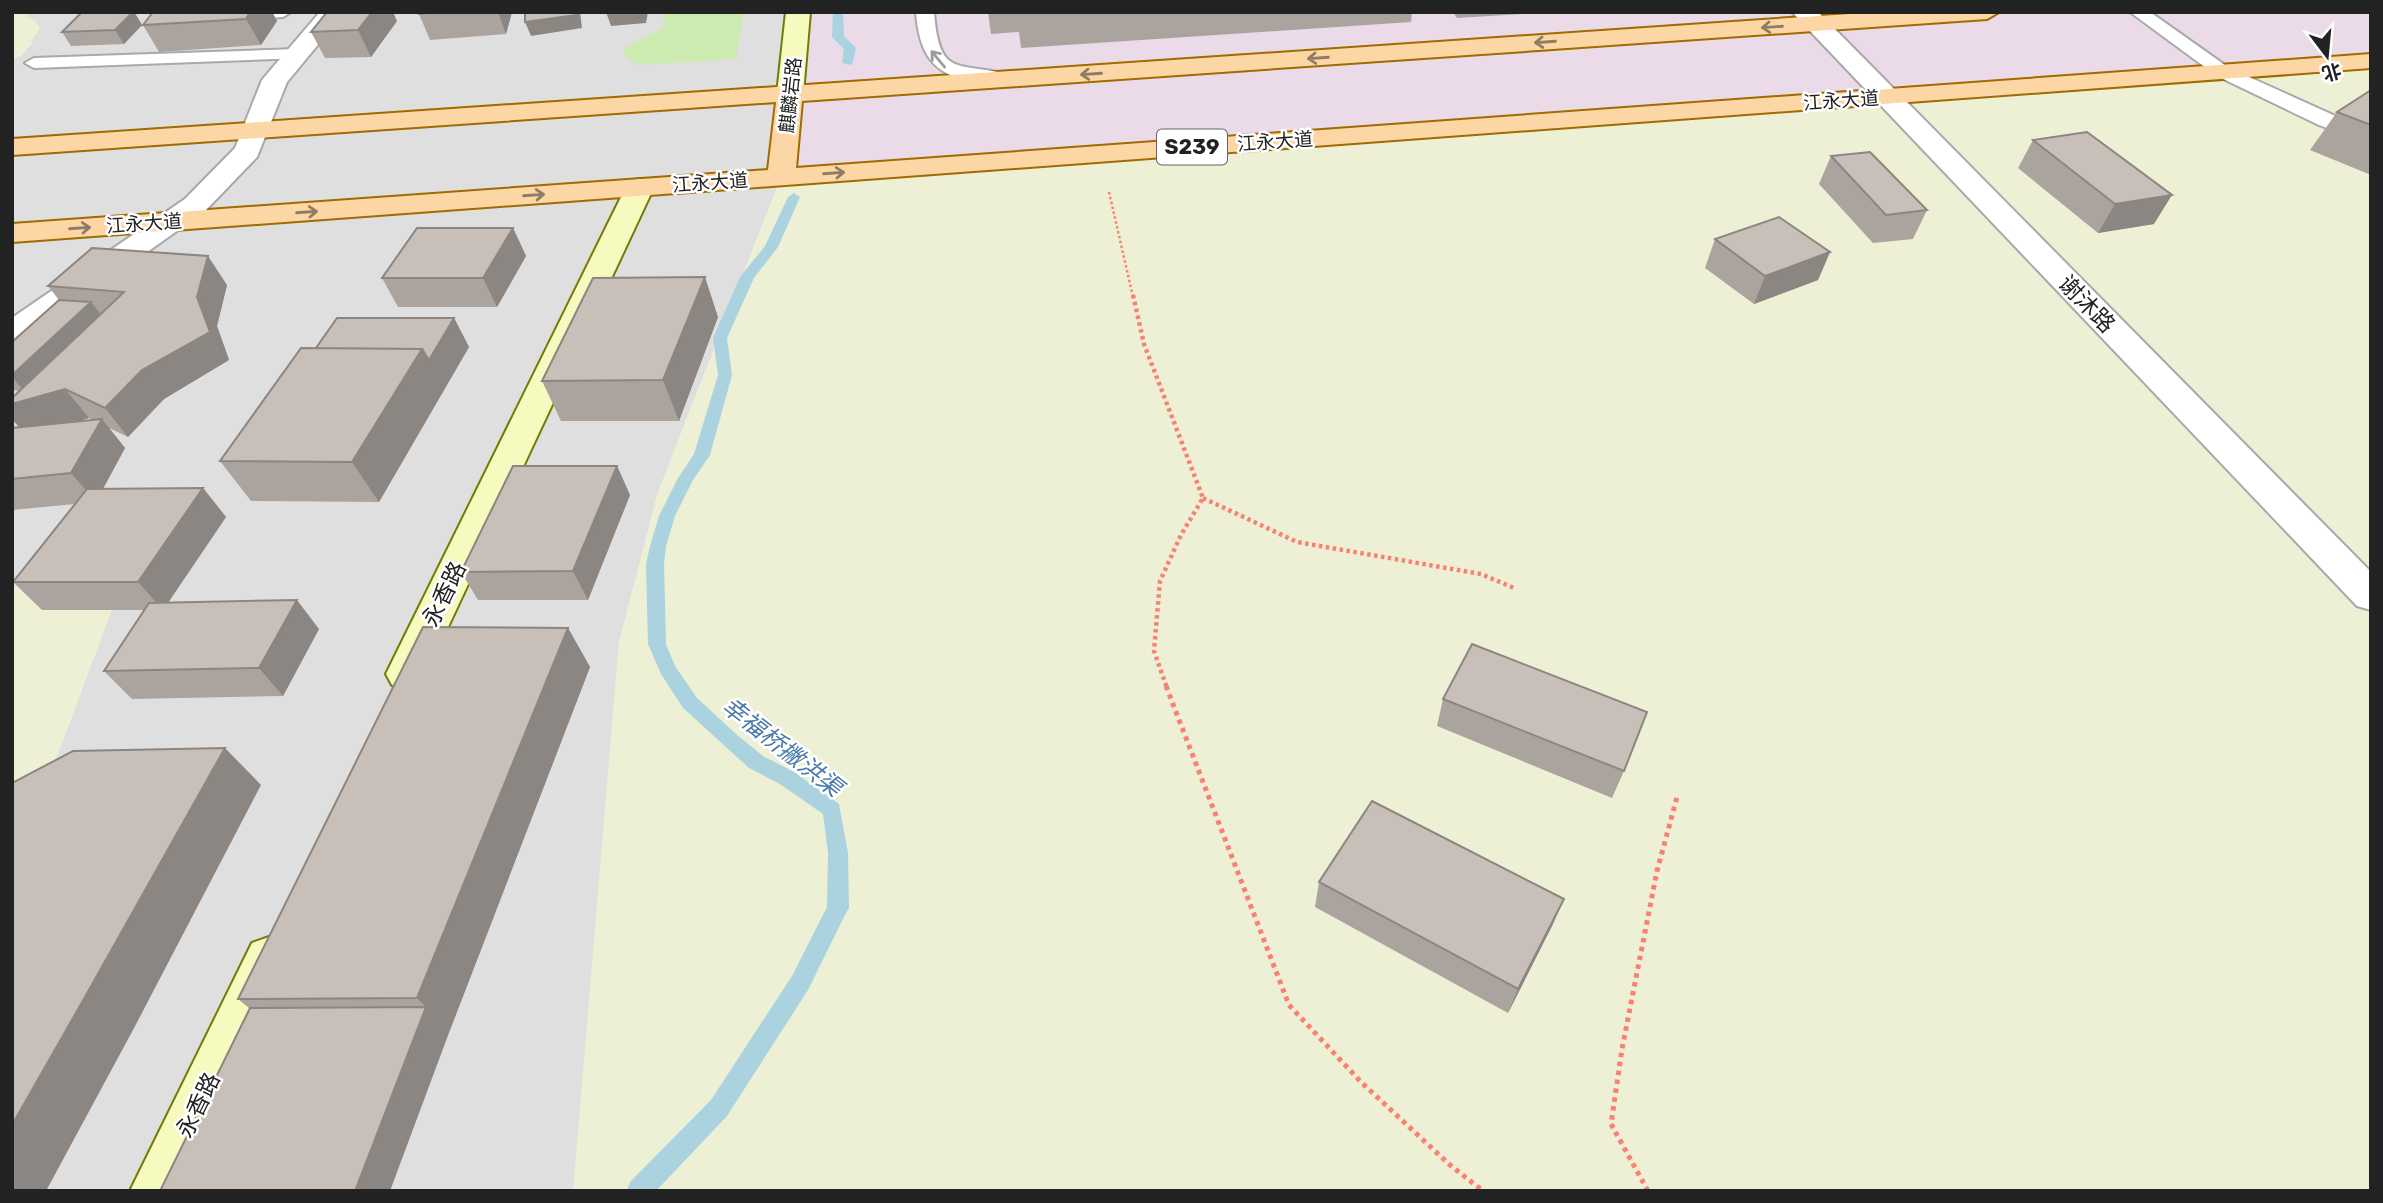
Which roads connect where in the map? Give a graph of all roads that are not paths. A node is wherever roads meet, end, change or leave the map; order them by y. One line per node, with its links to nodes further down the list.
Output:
1 (283, 12): 7 (lane)
2 (333, 12): 9 (street)
3 (798, 12): 14 (main road, 麒麟岩路)
4 (925, 12): 13 (lane, one-way to 4)
5 (1987, 12): 8 (main road)
6 (2138, 12): 12 (lane)
7 (217, 16)
8 (1809, 18): 13 (main road, one-way to 13); 15 (street, 谢沐路)
9 (297, 54): 11 (lane); 16 (street)
10 (2371, 61): 12 (main road, 江永大道 / S239)
11 (34, 63)
12 (2223, 72): 15 (main road, 江永大道 / S239); 17 (lane)
13 (1024, 78): 14 (main road)
14 (790, 94): 16 (main road); 19 (main road, 麒麟岩路)
15 (1886, 97): 19 (main road, 江永大道 / S239, one-way to 15); 24 (street, 谢沐路)
16 (255, 130): 18 (main road); 21 (street)
17 (2371, 139)
18 (12, 147)
19 (781, 177): 20 (main road, 江永大道 / S239)
20 (640, 187): 21 (main road, 江永大道 / S239, one-way to 20); 25 (main road, 永香路)
21 (169, 222): 22 (main road, 江永大道 / S239, one-way to 21); 23 (street)
22 (12, 233)
23 (12, 333)
24 (2371, 596)
25 (393, 702)
26 (284, 927): 27 (main road, 永香路)
27 (157, 1191)

